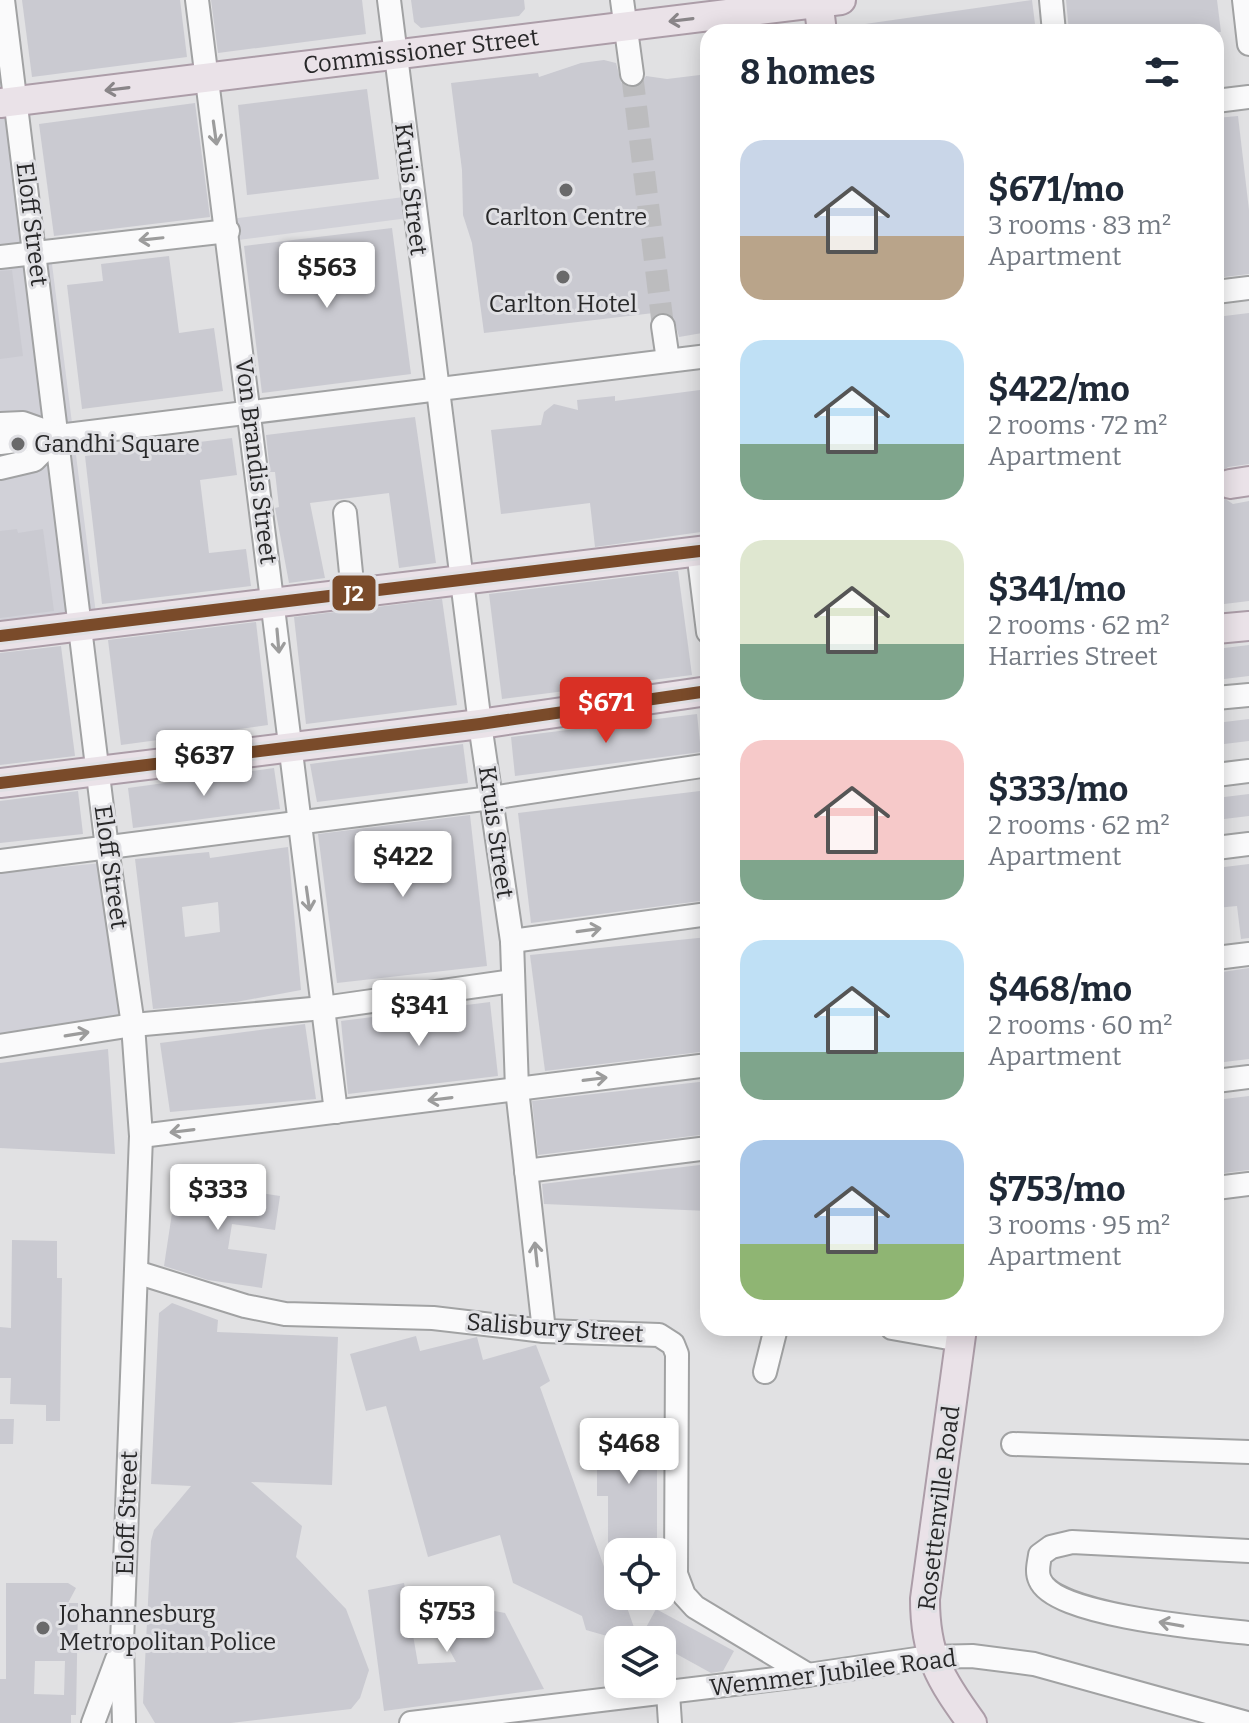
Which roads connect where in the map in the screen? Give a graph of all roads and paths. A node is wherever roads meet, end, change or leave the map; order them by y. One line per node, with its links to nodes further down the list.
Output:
1 (3, 0): 16 (street, Eloff Street)
2 (197, 0): 13 (street, Von Brandis Street)
3 (389, 0): 11 (street, Kruis Street)
4 (1051, 0): 9 (street)
5 (1244, 0): 10 (street)
6 (826, 1): 7 (main road, Commissioner Street, one-way to 7); 8 (main road)
7 (624, 14): 11 (main road, Commissioner Street); 12 (street)
8 (823, 24)
9 (1053, 24)
10 (1249, 44)
11 (395, 55): 13 (main road, Commissioner Street); 25 (street, Kruis Street)
12 (632, 74)
13 (208, 78): 16 (main road, Commissioner Street, one-way to 16); 17 (street, Von Brandis Street, one-way to 17)
14 (1249, 97): 15 (street)
15 (1224, 100)
16 (8, 102): 18 (street, Eloff Street)
17 (228, 231): 18 (street, one-way to 18); 26 (street, Von Brandis Street)
18 (37, 252): 19 (street); 28 (street, Eloff Street)
19 (0, 257)
20 (1249, 288): 21 (street)
21 (1224, 291)
22 (663, 326): 24 (street)
23 (700, 357): 24 (street)
24 (668, 360): 25 (street)
25 (437, 390): 26 (street); 33 (street, Kruis Street)
26 (248, 414): 28 (street); 35 (street, Von Brandis Street)
27 (0, 424): 28 (street)
28 (58, 436): 29 (street); 30 (street); 36 (street, Eloff Street)
29 (0, 443)
30 (0, 468)
31 (345, 513): 34 (street)
32 (700, 551): 33 (main road)
33 (464, 580): 34 (main road); 43 (street, Kruis Street)
34 (353, 593): 35 (main road)
35 (275, 602): 36 (main road); 44 (street, Von Brandis Street, one-way to 44)
36 (82, 625): 39 (main road); 47 (street, Eloff Street)
37 (1249, 626): 38 (main road)
38 (1224, 628)
39 (0, 636)
40 (700, 692): 43 (main road)
41 (1249, 695): 42 (street)
42 (1224, 697)
43 (480, 724): 44 (main road); 50 (street, Kruis Street)
44 (288, 747): 47 (main road); 51 (street, Von Brandis Street)
45 (700, 766): 50 (street)
46 (1249, 771): 48 (street)
47 (99, 772): 49 (main road); 54 (street, Eloff Street)
48 (1224, 774)
49 (0, 783)
50 (491, 798): 51 (street); 57 (street, Kruis Street)
51 (298, 823): 54 (street); 61 (street, Von Brandis Street, one-way to 61)
52 (1249, 844): 53 (street)
53 (1224, 847)
54 (107, 848): 55 (street); 62 (street, Eloff Street)
55 (0, 861)
56 (700, 915): 57 (street, one-way to 56)
57 (512, 941): 60 (street, Kruis Street)
58 (1249, 954): 59 (street)
59 (1224, 957)
60 (513, 981): 61 (street); 67 (street, Kruis Street)
61 (323, 1008): 62 (street); 68 (street, Von Brandis Street)
62 (133, 1025): 63 (street, one-way to 62); 69 (street, Eloff Street)
63 (0, 1046)
64 (700, 1066): 67 (street, one-way to 64)
65 (1249, 1077): 66 (street)
66 (1224, 1080)
67 (517, 1089): 68 (street, one-way to 68); 71 (street, Kruis Street)
68 (336, 1112): 69 (street, one-way to 69)
69 (141, 1136): 74 (street, Eloff Street)
70 (700, 1149): 71 (street)
71 (526, 1171): 75 (street, Kruis Street, one-way to 71)
72 (1249, 1184): 73 (street)
73 (1224, 1187)
74 (136, 1272): 75 (street, Salisbury Street); 83 (street, Eloff Street)
75 (544, 1331): 85 (street, Salisbury Street)
76 (774, 1336): 78 (street)
77 (961, 1336): 84 (main road, Rosettenville Road)
78 (765, 1372)
79 (1013, 1444): 80 (street)
80 (1249, 1452)
81 (1249, 1551): 82 (street, one-way to 81)
82 (1249, 1633)
83 (122, 1643): 89 (street, Eloff Street); 90 (street, Eloff Street)
84 (930, 1657): 85 (street, Wemmer Jubilee Road); 93 (main road, Rosettenville Road); 94 (street, Wemmer Jubilee Road)
85 (808, 1675): 86 (street, Wemmer Jubilee Road)
86 (676, 1692)
87 (625, 1698): 91 (street, Wemmer Jubilee Road)
88 (668, 1698): 92 (street)
89 (93, 1723)
90 (124, 1723)
91 (411, 1723)
92 (670, 1723)
93 (972, 1723)
94 (1247, 1723)

